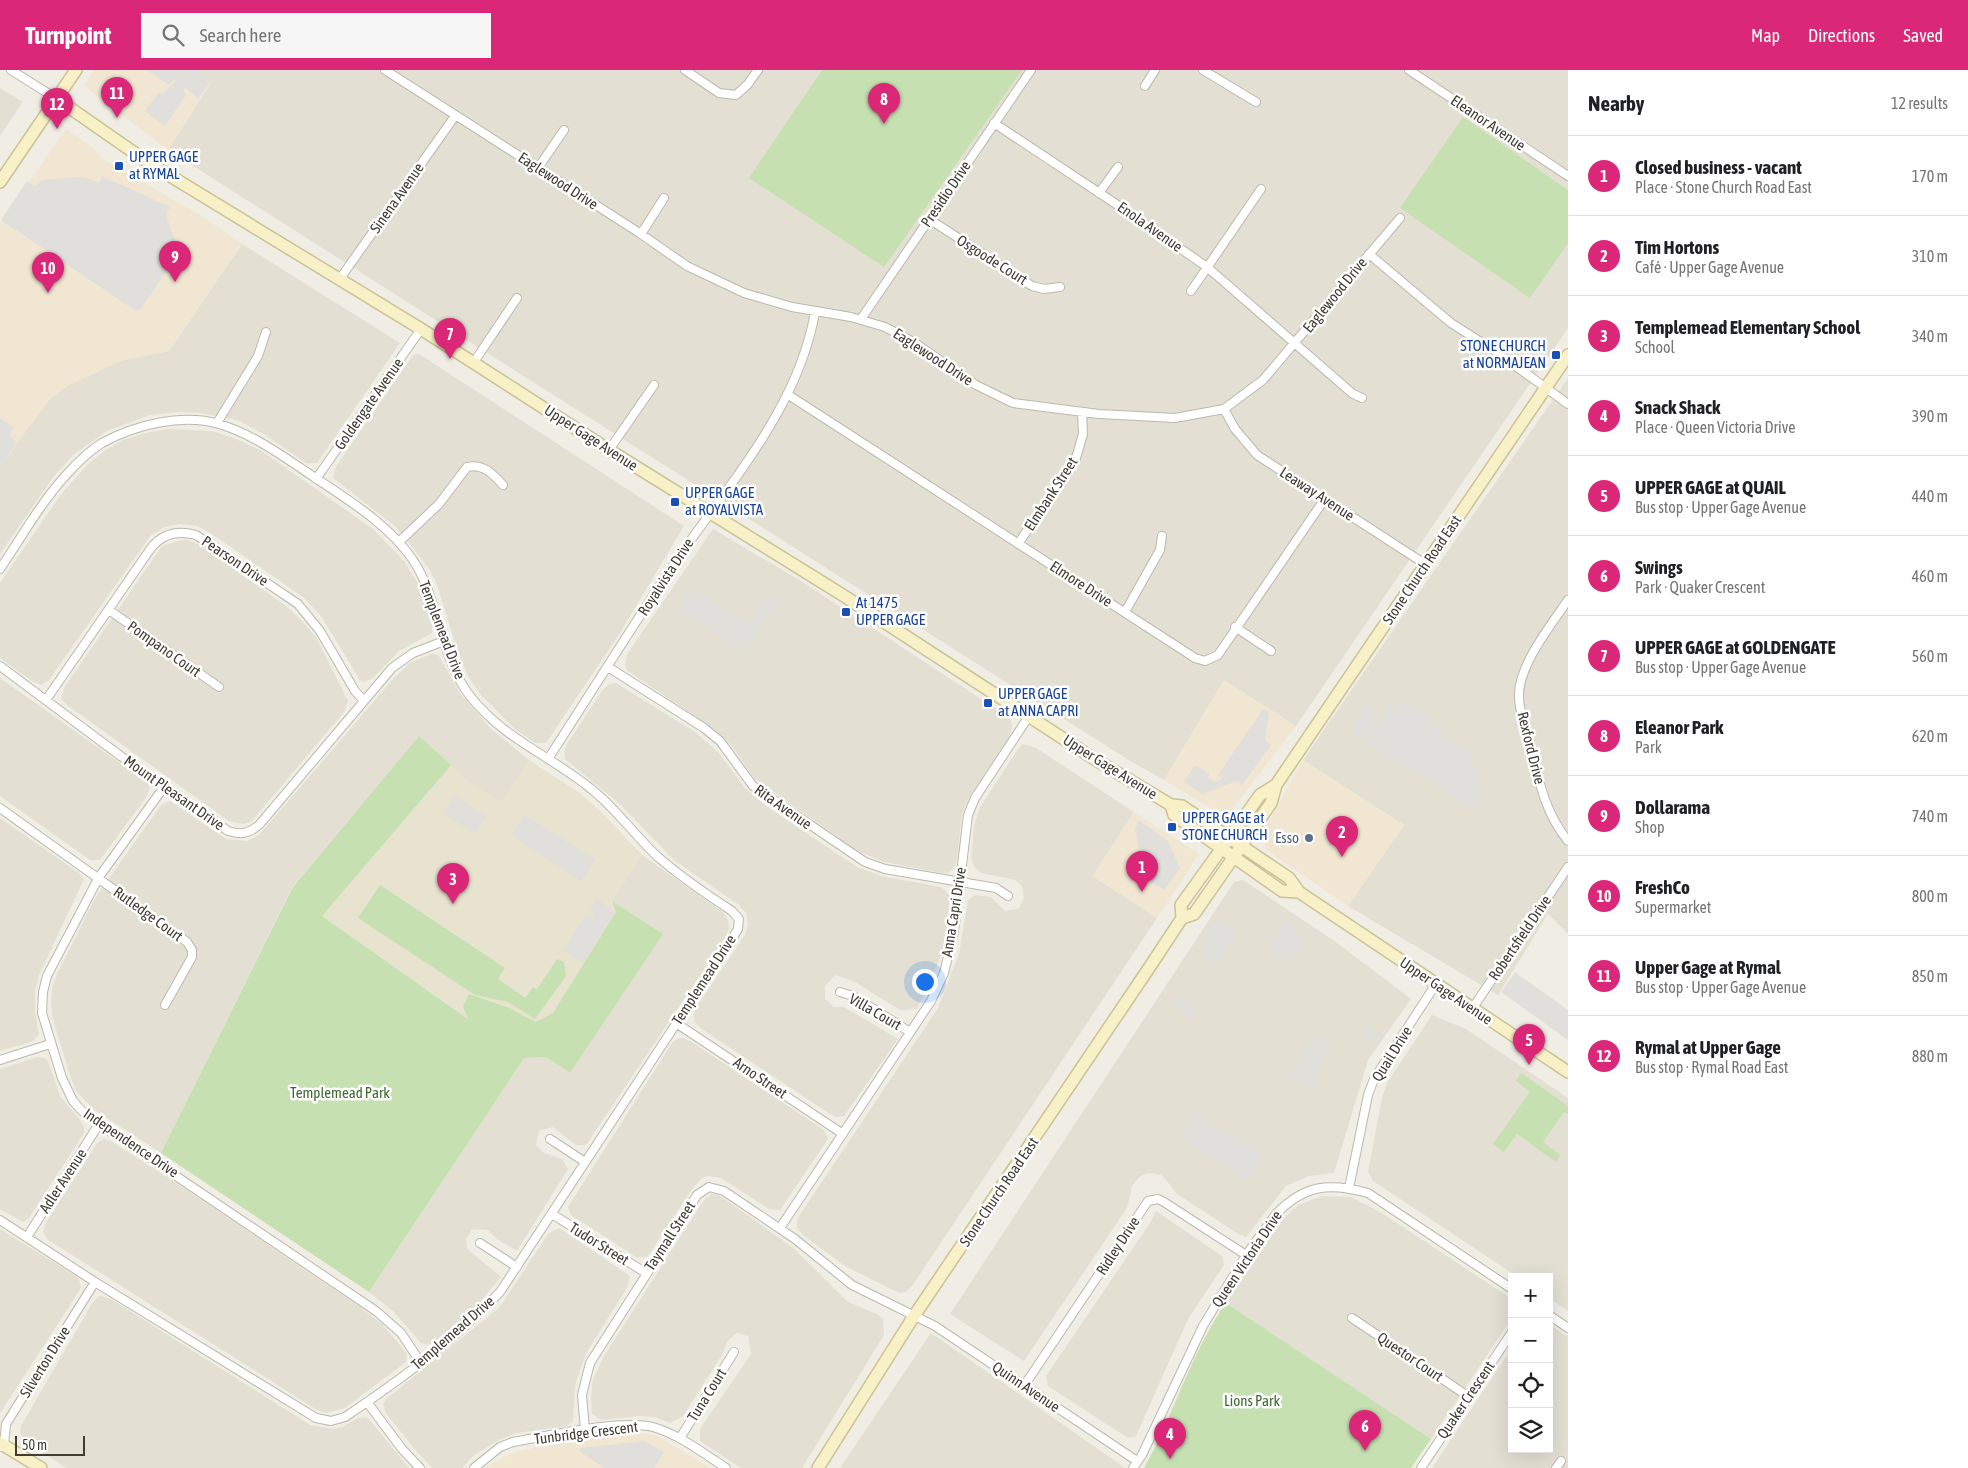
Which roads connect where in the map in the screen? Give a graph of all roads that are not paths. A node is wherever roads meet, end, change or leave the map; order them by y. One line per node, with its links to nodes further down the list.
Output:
1 (11, 70): 11 (street, Upper Gage Avenue)
2 (76, 70): 11 (main road)
3 (385, 70): 13 (street, Eaglewood Drive)
4 (685, 70): 5 (street)
5 (758, 70)
6 (1031, 70): 14 (street, Presidio Drive)
7 (1155, 70): 10 (street)
8 (1203, 70): 12 (street)
9 (1409, 70): 18 (street, Eleanor Avenue)
10 (1145, 86)
11 (57, 99): 19 (main road); 28 (main road, Upper Gage Avenue)
12 (1256, 102)
13 (455, 116): 17 (street, Eaglewood Drive); 28 (street, Sinena Avenue)
14 (994, 123): 21 (street, Enola Avenue); 24 (street, Presidio Drive)
15 (564, 130): 17 (street)
16 (1118, 167): 21 (street)
17 (538, 168): 25 (street, Eaglewood Drive)
18 (1568, 176)
19 (0, 182)
20 (1261, 189): 27 (street)
21 (1099, 193): 27 (street, Enola Avenue)
22 (664, 198): 25 (street)
23 (1400, 218): 26 (street, Eaglewood Drive)
24 (929, 220): 29 (street, Osgoode Court); 33 (street, Presidio Drive)
25 (641, 234): 32 (street, Eaglewood Drive)
26 (1369, 254): 36 (street, Eaglewood Drive); 40 (street)
27 (1207, 267): 30 (street); 36 (street, Enola Avenue)
28 (339, 280): 34 (main road, Upper Gage Avenue)
29 (1060, 287)
30 (1191, 292)
31 (517, 298): 38 (street)
32 (815, 312): 33 (street, Eaglewood Drive); 41 (street, Royalvista Drive)
33 (861, 319): 45 (street, Eaglewood Drive)
34 (421, 329): 38 (main road, Upper Gage Avenue); 48 (street, Goldengate Avenue)
35 (266, 332): 46 (street)
36 (1296, 343): 42 (street, Enola Avenue); 44 (street, Eaglewood Drive)
37 (1568, 355): 40 (main road, Stone Church Road East)
38 (474, 362): 47 (main road, Upper Gage Avenue)
39 (654, 385): 47 (street)
40 (1545, 389): 43 (street); 55 (main road, Stone Church Road East)
41 (787, 394): 51 (street, Royalvista Drive); 54 (street, Elmore Drive)
42 (1362, 398)
43 (1568, 404)
44 (1224, 409): 45 (street, Eaglewood Drive); 50 (street, Leaway Avenue)
45 (1082, 412): 54 (street, Elmbank Street)
46 (217, 423): 48 (street, Templemead Drive); 56 (street, Templemead Drive)
47 (609, 450): 51 (main road, Upper Gage Avenue)
48 (316, 479): 53 (street, Templemead Drive)
49 (503, 485): 53 (street)
50 (1324, 500): 55 (street, Leaway Avenue); 60 (street, Elmore Drive)
51 (709, 512): 64 (street, Royalvista Drive); 68 (main road, Upper Gage Avenue)
52 (1162, 536): 59 (street)
53 (400, 542): 61 (street, Templemead Drive)
54 (1018, 544): 59 (street, Elmore Drive)
55 (1425, 564): 70 (main road, Stone Church Road East)
56 (0, 569)
57 (1568, 600): 75 (street, Rexford Drive)
58 (108, 610): 65 (street, Pompano Court); 66 (street, Pearson Drive); 67 (street, Pearson Drive)
59 (1125, 612): 60 (street, Elmore Drive)
60 (1235, 627): 62 (street)
61 (444, 641): 67 (street, Mount Pleasant Drive); 69 (street, Templemead Drive)
62 (1271, 651)
63 (0, 666): 66 (street, Mount Pleasant Drive)
64 (608, 667): 69 (street, Royalvista Drive); 81 (street, Rita Avenue)
65 (219, 687)
66 (46, 700): 71 (street, Mount Pleasant Drive)
67 (363, 700): 71 (street, Mount Pleasant Drive)
68 (1029, 716): 72 (main road, Upper Gage Avenue); 81 (street, Anna Capri Drive)
69 (548, 759): 89 (street, Templemead Drive)
70 (1276, 784): 74 (main road, Stone Church Road East); 76 (main road, Stone Church Road East)
71 (164, 787): 80 (street, Independence Drive)
72 (1171, 805): 74 (main road, Upper Gage Avenue); 77 (main road, Upper Gage Avenue)
73 (0, 808): 80 (street)
74 (1229, 837): 76 (main road, Upper Gage Avenue); 77 (main road, Stone Church Road East)
75 (1568, 841)
76 (1242, 846): 78 (main road, Stone Church Road East); 82 (main road, Upper Gage Avenue)
77 (1221, 849): 78 (main road, Upper Gage Avenue); 84 (main road, Stone Church Road East)
78 (1234, 858): 82 (main road, Upper Gage Avenue); 84 (main road, Stone Church Road East)
79 (1568, 867): 88 (street, Robertsfield Drive)
80 (99, 879): 87 (street, Rutledge Court); 91 (street, Independence Drive)
81 (961, 882): 83 (street, Rita Avenue); 90 (street, Anna Capri Drive)
82 (1299, 892): 85 (main road, Upper Gage Avenue)
83 (1008, 896)
84 (1182, 918): 109 (main road, Stone Church Road East)
85 (1436, 984): 88 (main road, Upper Gage Avenue); 98 (street, Quail Drive)
86 (840, 992): 90 (street, Villa Court)
87 (165, 1005)
88 (1472, 1009): 93 (main road, Upper Gage Avenue)
89 (676, 1023): 95 (street, Arno Street); 97 (street, Templemead Drive)
90 (910, 1032): 95 (street, Anna Capri Drive)
91 (50, 1044): 92 (street); 94 (street, Independence Drive)
92 (0, 1060)
93 (1568, 1072)
94 (99, 1124): 102 (street, Adler Avenue); 115 (street, Independence Drive)
95 (843, 1134): 101 (street, Anna Capri Drive)
96 (550, 1139): 97 (street)
97 (585, 1162): 99 (street, Templemead Drive)
98 (1349, 1188): 104 (street, Queen Victoria Drive); 108 (street, Queen Victoria Drive)
99 (552, 1214): 105 (street, Templemead Drive); 106 (street, Tudor Street)
100 (0, 1220): 102 (street, Templemead Drive)
101 (780, 1228): 106 (street, Taymall Street); 109 (street, Taymall Street)
102 (27, 1237): 107 (street, Templemead Drive)
103 (480, 1243): 105 (street)
104 (1246, 1255): 116 (street, Ridley Drive); 122 (street, Queen Victoria Drive)
105 (517, 1268): 115 (street, Templemead Drive)
106 (646, 1273): 119 (street, Taymall Street)
107 (95, 1282): 118 (street, Templemead Drive); 121 (street, Silverton Drive)
108 (1508, 1286)
109 (914, 1316): 116 (street, Quinn Avenue); 128 (main road, Stone Church Road East)
110 (1553, 1317): 112 (street)
111 (1352, 1318): 117 (street, Questor Court)
112 (1568, 1328)
113 (1508, 1338): 117 (street, Quaker Crescent)
114 (734, 1352): 120 (street, Tuna Court)
115 (421, 1363): 118 (street, Templemead Drive)
116 (1024, 1386): 122 (street, Quinn Avenue)
117 (1469, 1396): 130 (street, Quaker Crescent)
118 (368, 1402): 125 (street)
119 (585, 1430): 120 (street, Tunbridge Crescent); 126 (street, Tunbridge Crescent)
120 (680, 1438): 127 (street, Tunbridge Crescent)
121 (1, 1445): 124 (main road)
122 (1137, 1460): 129 (street, Queen Victoria Drive)
123 (1561, 1461): 131 (street)
124 (41, 1468)
125 (420, 1468)
126 (474, 1468)
127 (726, 1468)
128 (818, 1468)
129 (1133, 1468)
130 (1421, 1468)
131 (1556, 1468)

